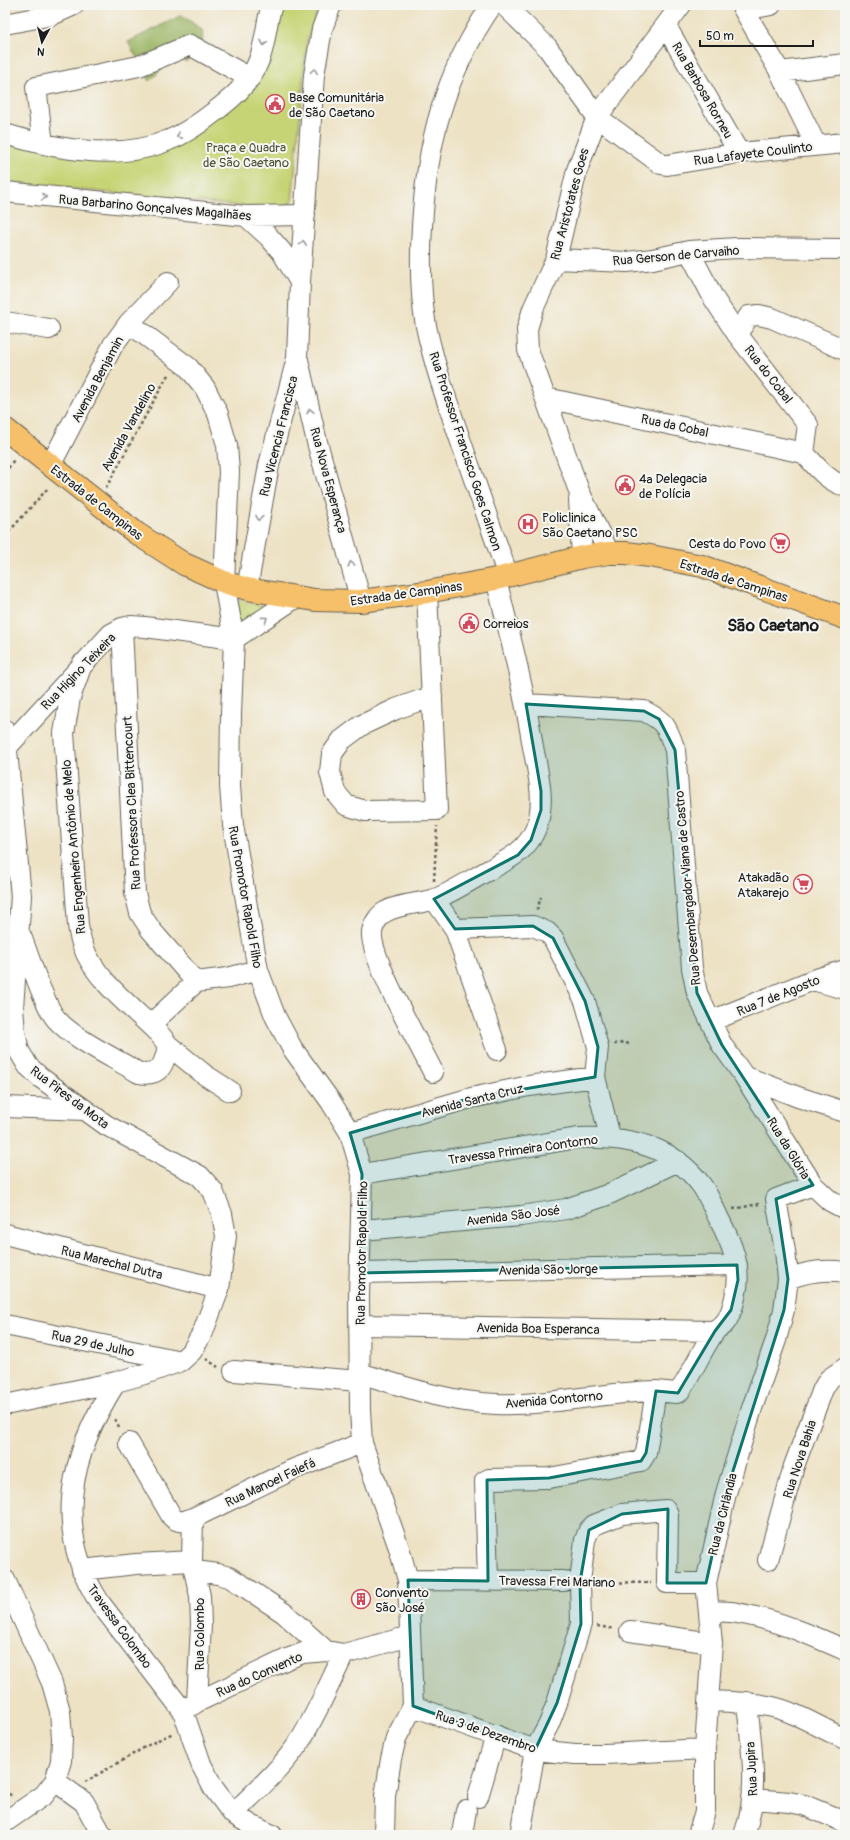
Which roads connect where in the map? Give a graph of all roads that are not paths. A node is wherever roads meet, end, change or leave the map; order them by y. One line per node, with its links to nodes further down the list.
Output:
1 (74, 5): 9 (street)
2 (272, 5): 13 (street, one-way to 13)
3 (492, 5): 42 (street, Rua Professor Francisco Goes Calmon)
4 (504, 5): 14 (street)
5 (681, 5): 10 (street, Rua Aristotates Goes)
6 (771, 5): 8 (street)
7 (329, 6): 21 (street, Rua Vicencia Francisca, one-way to 7)
8 (743, 8): 12 (street)
9 (5, 24)
10 (666, 26): 14 (street, Rua Aristotates Goes); 19 (street, Rua Barbosa Rorneu)
11 (845, 64): 12 (street)
12 (780, 72): 18 (street)
13 (250, 78): 17 (street, one-way to 17); 17 (street)
14 (597, 117): 19 (street, Rua Lafayete Coulinto); 25 (street, Rua Aristotates Goes)
15 (5, 134): 17 (street)
16 (845, 143): 18 (street, Rua Lafayete Coulinto)
17 (43, 144)
18 (816, 145): 19 (street, Rua Lafayete Coulinto)
19 (739, 153)
20 (5, 192): 22 (street, Rua Barbarino Gonçalves Magalhães, one-way to 22)
21 (305, 215): 22 (street, Rua Barbarino Gonçalves Magalhães); 27 (street, Rua Vicencia Francisca, one-way to 21)
22 (246, 216): 27 (street)
23 (845, 249): 24 (street, Rua Gerson de Carvaiho)
24 (689, 251): 25 (street, Rua Gerson de Carvaiho); 31 (street, Rua do Cobal)
25 (556, 259): 34 (street, Rua Aristotates Goes)
26 (168, 282): 29 (street, Avenida Benjamin)
27 (300, 282): 33 (street, Rua Vicencia Francisca)
28 (5, 322): 30 (street)
29 (129, 323): 37 (street, Avenida Benjamin); 43 (street, Rua Promotor Rapold Filho)
30 (49, 329)
31 (737, 334): 32 (street); 36 (street, Rua do Cobal)
32 (845, 350)
33 (297, 358): 44 (street, Rua Vicencia Francisca, one-way to 44); 47 (street, Rua Nova Esperança, one-way to 33)
34 (546, 398): 36 (street, Rua da Cobal); 39 (street, Rua Aristotates Goes)
35 (5, 429): 37 (main road, Estrada de Campinas)
36 (804, 453): 38 (street)
37 (56, 470): 43 (main road, Estrada de Campinas)
38 (845, 486)
39 (579, 491): 40 (street, Rua Aristotates Goes); 41 (street, Rua Aristotates Goes)
40 (609, 553): 41 (main road, Estrada de Campinas); 48 (main road, Estrada de Campinas)
41 (582, 557): 42 (main road, Estrada de Campinas)
42 (502, 577): 45 (main road, Estrada de Campinas); 53 (street, Rua Professor Francisco Goes Calmon)
43 (224, 582): 44 (main road, Estrada de Campinas); 50 (street, Rua Promotor Rapold Filho)
44 (247, 589): 46 (main road, Estrada de Campinas)
45 (427, 592): 47 (main road, Estrada de Campinas); 52 (street)
46 (295, 598): 47 (main road, Estrada de Campinas); 50 (street, one-way to 46)
47 (361, 601)
48 (845, 618)
49 (122, 628): 50 (street, Rua Higino Teixeira); 51 (street, Rua Higino Teixeira); 61 (street, Rua Professora Clea Bittencourt)
50 (234, 640): 58 (street, Rua Promotor Rapold Filho)
51 (82, 664): 54 (street, Rua Higino Teixeira); 64 (street, Rua Engenheiro Antônio de Melo)
52 (432, 696): 52 (street)
53 (526, 704): 55 (street, Rua Professor Francisco Goes Calmon); 63 (street, Rua Desembargador Viana de Castro)
54 (6, 738): 57 (street, Rua Pires da Mota)
55 (434, 899): 56 (street); 67 (street, Rua Professor Francisco Goes Calmon)
56 (455, 929): 66 (street); 69 (street)
57 (19, 932): 65 (street); 72 (street, Rua Pires da Mota)
58 (258, 970): 61 (street); 74 (street, Rua Promotor Rapold Filho)
59 (845, 970): 60 (street, Rua 7 de Agosto)
60 (813, 980): 62 (street); 63 (street, Rua 7 de Agosto)
61 (196, 982): 64 (street)
62 (845, 989)
63 (711, 1021): 68 (street, Rua Desembargador Viana de Castro)
64 (150, 1025): 65 (street, Rua Engenheiro Antônio de Melo)
65 (168, 1045): 70 (street, Rua Engenheiro Antônio de Melo)
66 (497, 1050)
67 (433, 1072)
68 (744, 1076): 73 (street); 78 (street, Rua da Glória)
69 (595, 1077): 74 (street, Avenida Santa Cruz); 75 (street)
70 (230, 1091)
71 (5, 1107): 72 (street)
72 (85, 1110): 86 (street, Rua Pires da Mota)
73 (845, 1112)
74 (350, 1133): 77 (street, Rua Promotor Rapold Filho)
75 (610, 1137): 76 (street, Travessa Primeira Contorno); 77 (street, Travessa Primeira Contorno)
76 (678, 1161): 80 (street, Avenida São José); 82 (street, Travessa Primeira Contorno)
77 (362, 1174): 80 (street, Rua Promotor Rapold Filho)
78 (813, 1185): 79 (street, Rua da Glória); 85 (street, Rua da Cirlândia)
79 (845, 1209)
80 (362, 1230): 84 (street, Rua Promotor Rapold Filho)
81 (5, 1234): 86 (street, Rua Marechal Dutra)
82 (736, 1265): 84 (street, Avenida São Jorge); 89 (street, Travessa Primeira Contorno)
83 (842, 1272): 85 (street)
84 (360, 1273): 88 (street, Rua Promotor Rapold Filho)
85 (788, 1279): 107 (street, Rua da Cirlândia)
86 (219, 1289): 90 (street, Rua Pires da Mota)
87 (5, 1325): 90 (street, Rua 29 de Julho)
88 (361, 1325): 89 (street, Avenida Boa Esperanca); 93 (street, Rua Promotor Rapold Filho)
89 (715, 1330): 95 (street, Avenida Contorno)
90 (187, 1356): 94 (street)
91 (845, 1368): 100 (street, Rua Nova Bahia)
92 (234, 1371): 93 (street, Avenida Contorno)
93 (356, 1378): 95 (street, Avenida Contorno); 98 (street, Rua Promotor Rapold Filho)
94 (116, 1382): 96 (street); 102 (street, Travessa Colombo)
95 (656, 1391): 105 (street)
96 (5, 1406)
97 (129, 1443): 99 (street)
98 (362, 1443): 99 (street, Rua Manoel Faiefá); 104 (street, Rua Promotor Rapold Filho)
99 (186, 1520): 101 (street, Rua Colombo)
100 (768, 1560)
101 (194, 1566): 102 (street); 113 (street); 117 (street, Rua Colombo)
102 (82, 1570): 117 (street, Travessa Colombo)
103 (5, 1580): 122 (street)
104 (408, 1580): 105 (street, Travessa Frei Mariano); 110 (street, Rua Promotor Rapold Filho)
105 (488, 1581): 106 (street, Travessa Frei Mariano)
106 (572, 1582): 107 (street); 121 (street)
107 (706, 1583): 108 (street, Rua da Cirlândia)
108 (710, 1612): 111 (street, Rua da Cirlândia); 112 (street)
109 (630, 1631): 111 (street)
110 (410, 1636): 113 (street, Rua do Convento); 116 (street, Rua Promotor Rapold Filho)
111 (712, 1643): 114 (street, Rua da Cirlândia)
112 (845, 1650)
113 (335, 1652): 117 (street, Rua do Convento); 124 (street)
114 (709, 1701): 115 (street); 120 (street, Rua da Cirlândia)
115 (747, 1702): 119 (street); 123 (street, Rua Jupira)
116 (413, 1706): 118 (street, Rua 3 de Dezembro); 129 (street)
117 (189, 1713): 124 (street, Travessa Colombo)
118 (496, 1735): 121 (street, Rua 3 de Dezembro); 130 (street)
119 (845, 1739)
120 (705, 1749): 121 (street, Rua 3 de Dezembro); 132 (street, Rua da Cirlândia)
121 (536, 1750): 131 (street)
122 (62, 1786): 125 (street); 127 (street)
123 (754, 1799): 126 (street); 133 (street, Rua Jupira)
124 (233, 1814): 128 (street, Travessa Colombo)
125 (5, 1822)
126 (845, 1822)
127 (102, 1835)
128 (272, 1835)
129 (384, 1835)
130 (462, 1835)
131 (520, 1835)
132 (698, 1835)
133 (744, 1835)

